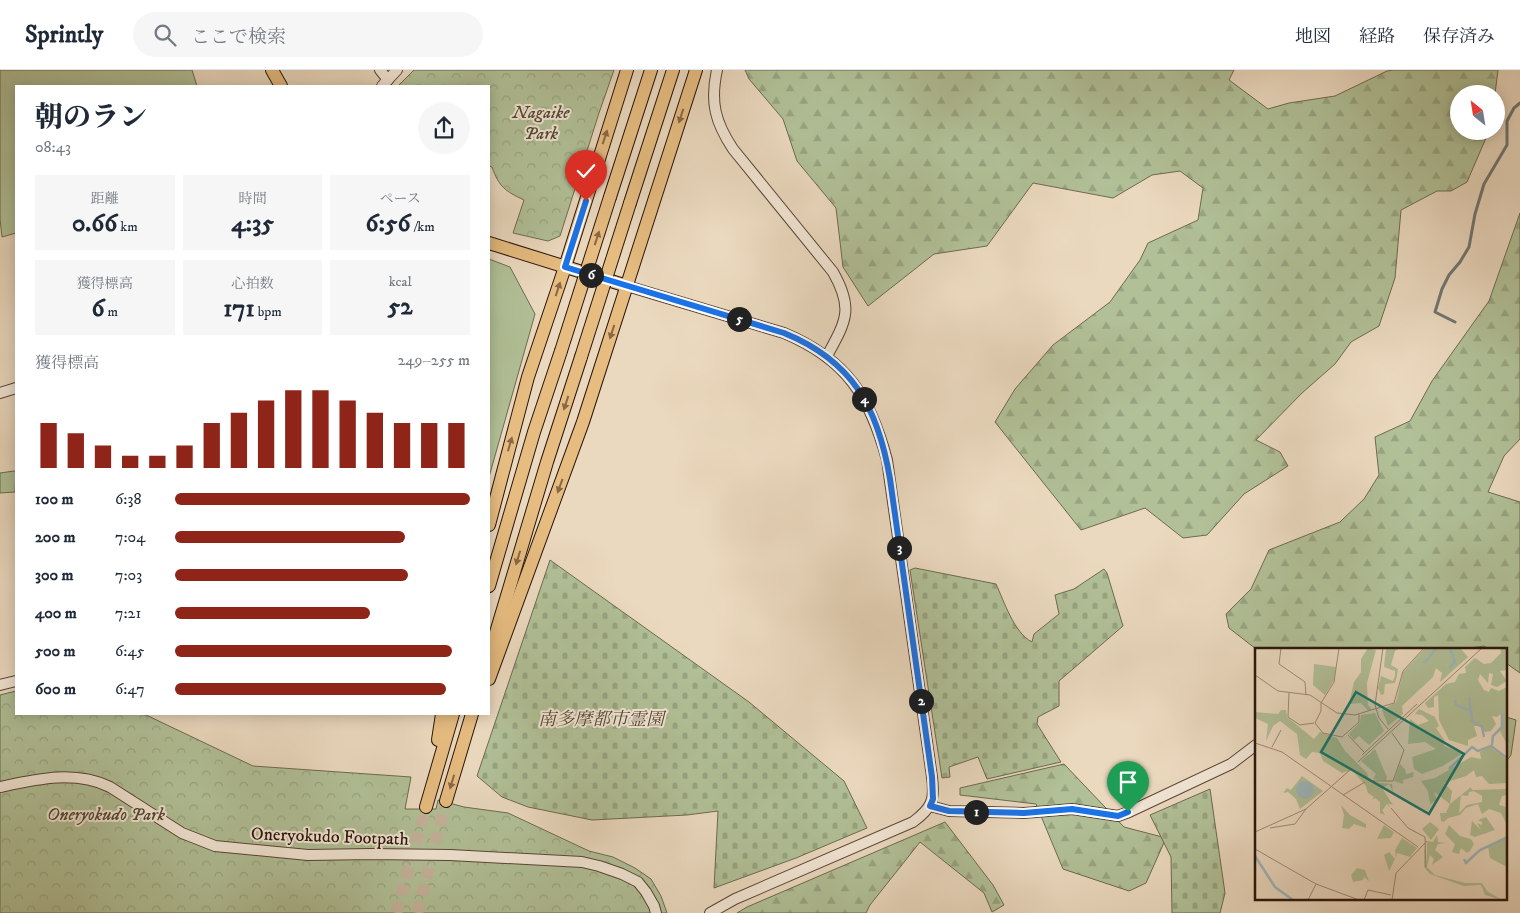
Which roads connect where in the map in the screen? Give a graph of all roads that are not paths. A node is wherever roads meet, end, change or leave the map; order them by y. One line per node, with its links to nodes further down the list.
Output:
1 (272, 70): 10 (main road)
2 (380, 70): 9 (street)
3 (397, 70): 9 (street)
4 (627, 70): 12 (main road, one-way to 4)
5 (651, 70): 18 (main road, one-way to 5, bridge)
6 (673, 70): 19 (main road, one-way to 19, bridge)
7 (696, 70): 13 (main road, one-way to 13)
8 (717, 70): 14 (street)
9 (385, 83)
10 (280, 85)
11 (490, 242): 12 (main road)
12 (565, 267): 13 (main road); 17 (main road, one-way to 12)
13 (627, 286): 14 (street); 20 (main road, one-way to 20)
14 (828, 356): 31 (street)
15 (15, 388): 16 (street)
16 (0, 393)
17 (490, 521)
18 (490, 583)
19 (490, 653)
20 (490, 676)
21 (15, 681): 22 (street)
22 (0, 685)
23 (442, 715): 24 (main road)
24 (453, 715)
25 (472, 715): 28 (main road)
26 (476, 715): 28 (main road)
27 (1255, 746): 31 (street)
28 (458, 762): 30 (main road, one-way to 30)
29 (0, 787): 32 (street, Oneryokudo Footpath)
30 (446, 802)
31 (930, 806): 33 (street)
32 (656, 913)
33 (710, 913)

